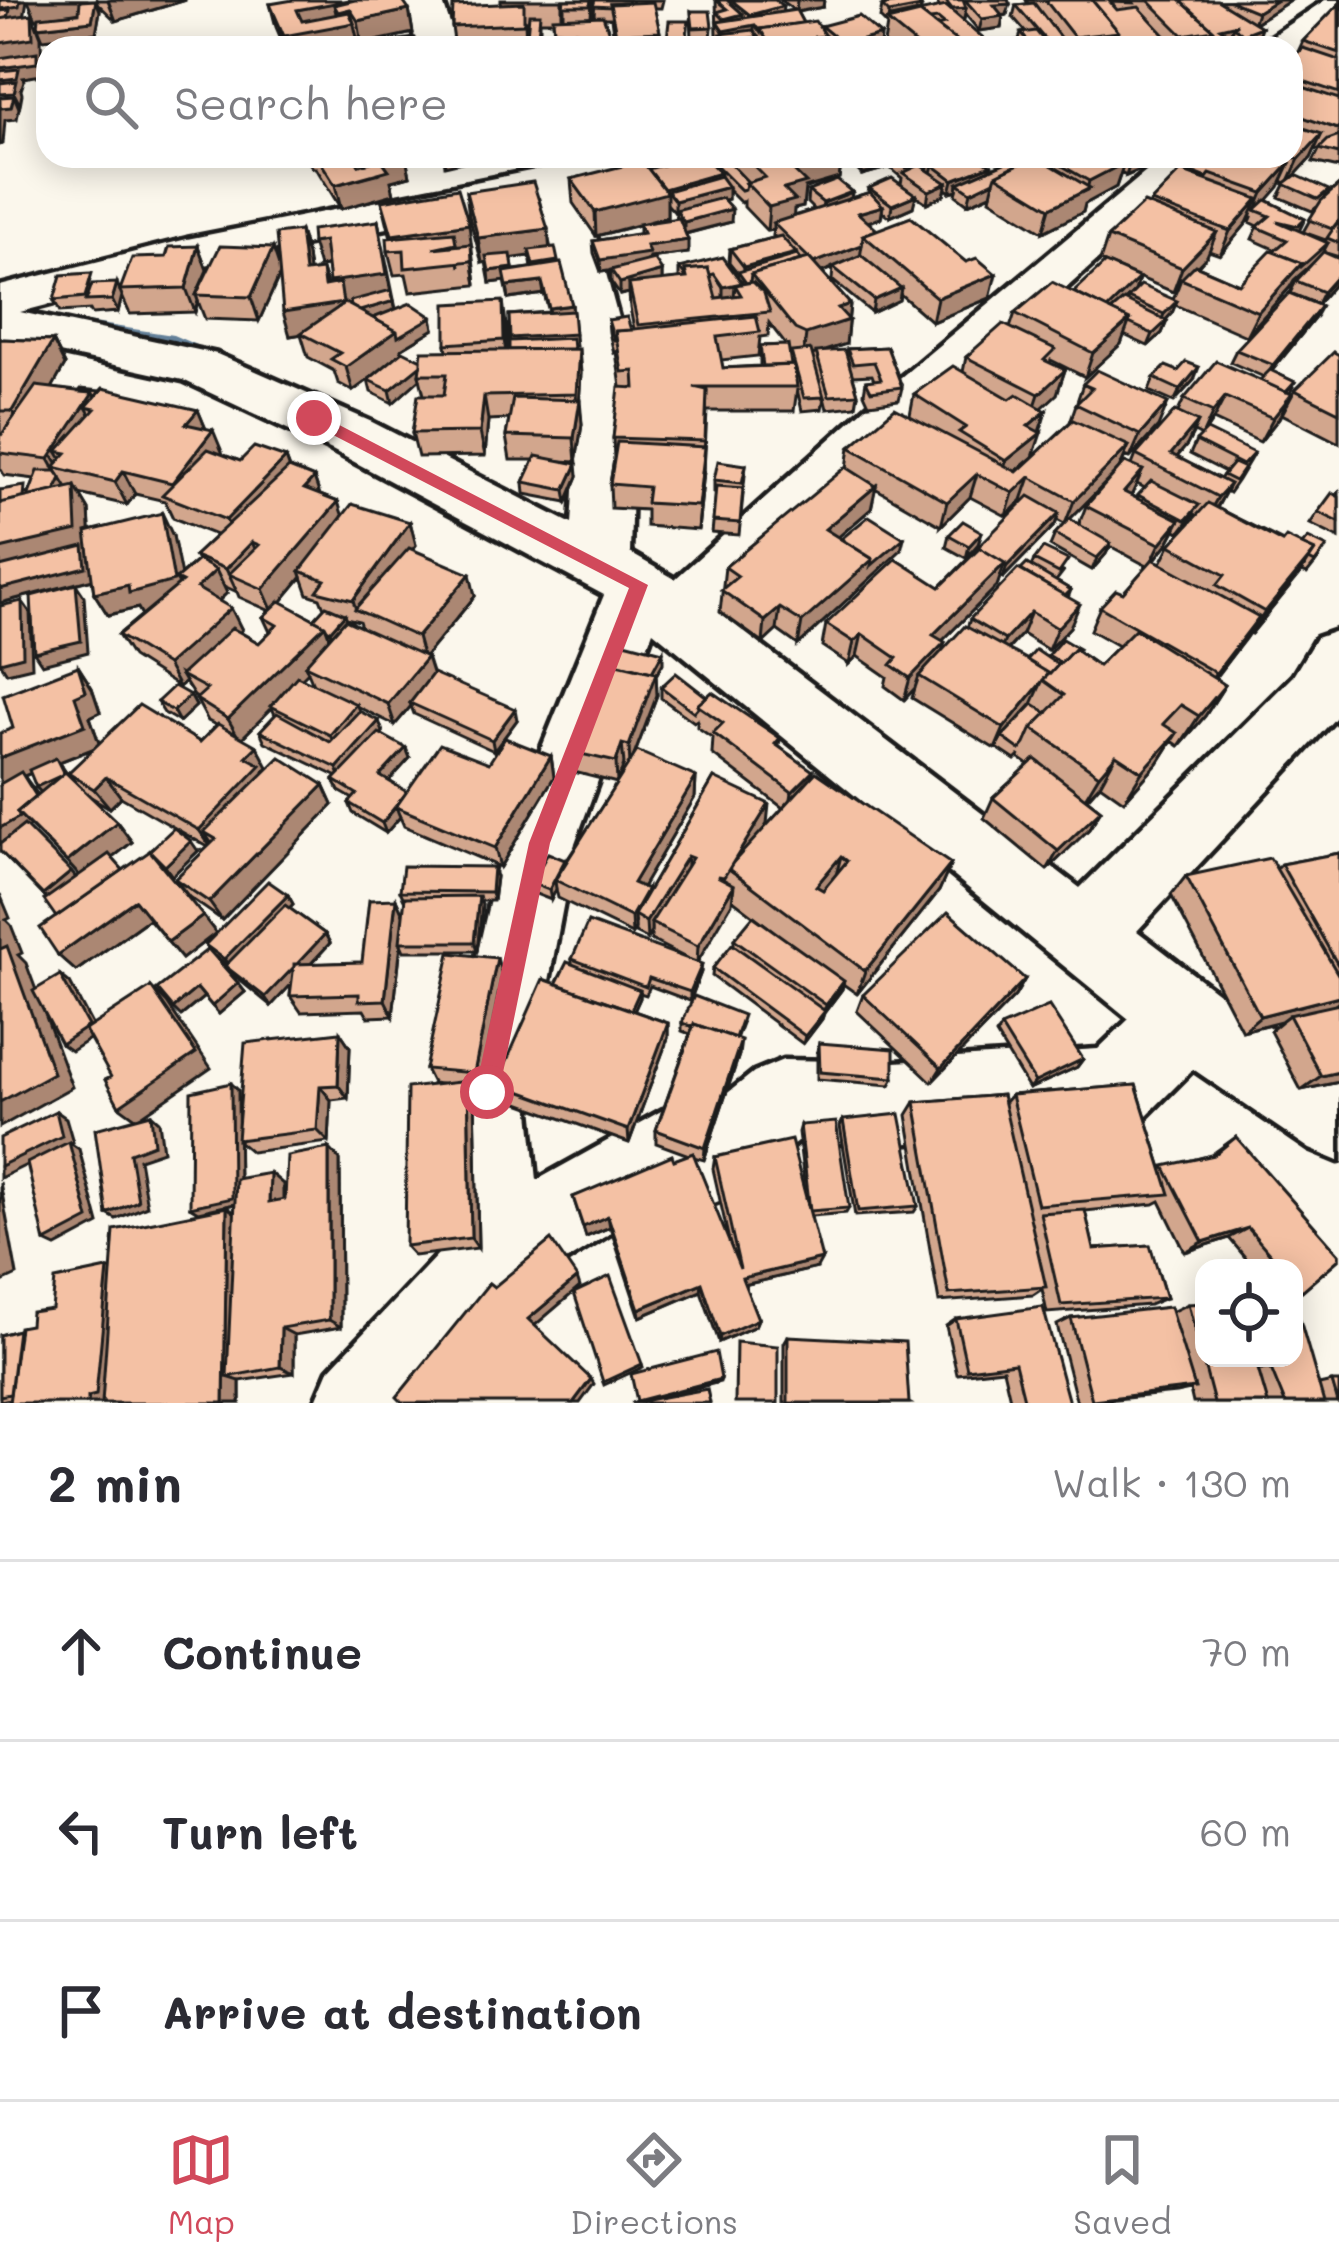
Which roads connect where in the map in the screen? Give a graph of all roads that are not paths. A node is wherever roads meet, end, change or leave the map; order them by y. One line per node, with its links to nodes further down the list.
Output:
1 (423, 0): 3 (street)
2 (1338, 3): 4 (street)
3 (434, 36)
4 (1291, 36)
5 (566, 168): 7 (street)
6 (1178, 168): 10 (street)
7 (530, 172): 8 (street); 10 (street)
8 (0, 301)
9 (0, 324): 10 (street)
10 (639, 587): 12 (street); 15 (street)
11 (1339, 656): 12 (street)
12 (1083, 936): 13 (street)
13 (1199, 1027): 14 (street); 15 (street)
14 (1339, 1120)
15 (501, 1251): 16 (street)
16 (362, 1403)

